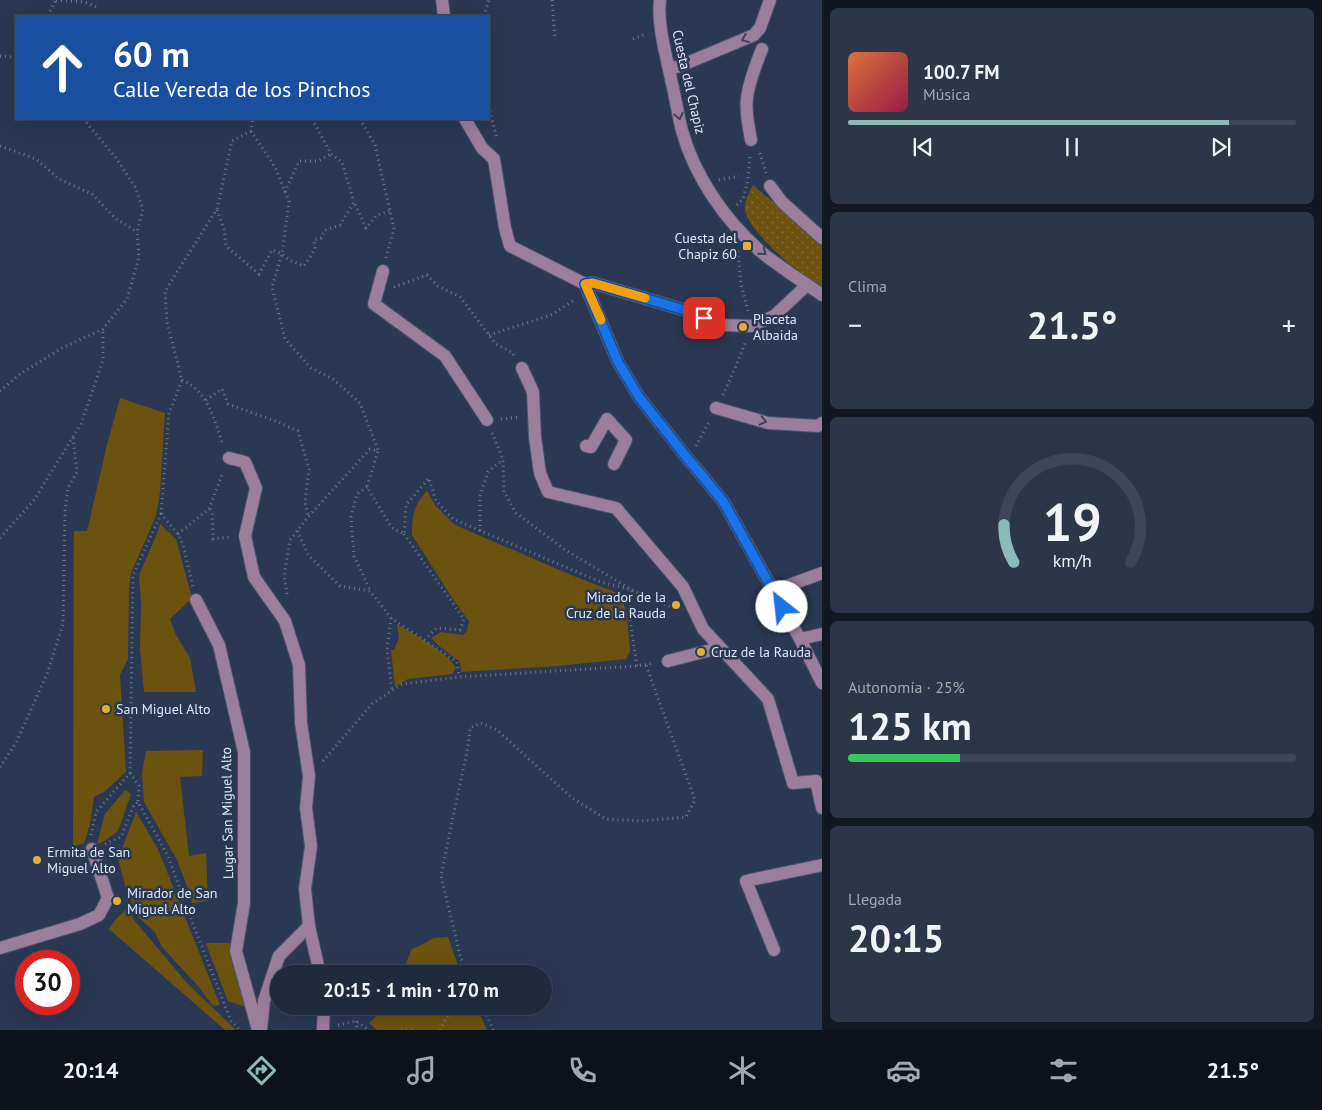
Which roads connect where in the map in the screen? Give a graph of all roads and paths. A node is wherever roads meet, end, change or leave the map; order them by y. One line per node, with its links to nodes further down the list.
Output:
1 (56, 0): 7 (path); 8 (path)
2 (442, 0): 9 (street)
3 (489, 0): 10 (path)
4 (552, 0): 12 (path)
5 (660, 0): 17 (street, Cuesta del Chapiz)
6 (770, 0): 17 (street, one-way to 17)
7 (97, 7)
8 (50, 15)
9 (444, 15)
10 (484, 15)
11 (654, 32): 13 (path)
12 (555, 39)
13 (633, 39)
14 (762, 49): 25 (street)
15 (0, 56): 16 (path)
16 (15, 57)
17 (669, 69): 43 (street, Cuesta del Chapiz, one-way to 43)
18 (490, 110): 28 (path)
19 (85, 120): 37 (path)
20 (253, 120): 24 (path)
21 (313, 120): 27 (path)
22 (361, 120): 35 (path)
23 (466, 120): 28 (street)
24 (251, 131): 32 (path); 34 (path)
25 (751, 140): 31 (path); 36 (path)
26 (0, 146): 37 (path)
27 (330, 154): 32 (path); 33 (path)
28 (494, 159): 44 (street)
29 (739, 176): 30 (path)
30 (711, 182)
31 (770, 186): 38 (street)
32 (285, 192): 40 (path)
33 (354, 202): 35 (path); 40 (path)
34 (217, 209): 40 (path); 50 (path)
35 (390, 211): 41 (path)
36 (731, 211)
37 (137, 232): 47 (path)
38 (822, 238)
39 (738, 247): 42 (path)
40 (282, 254): 59 (path)
41 (383, 271): 46 (street)
42 (741, 284)
43 (807, 285): 44 (street); 45 (street, Cuesta del Chapiz)
44 (587, 288): 48 (path); 76 (street)
45 (822, 296)
46 (374, 304): 48 (path); 55 (street)
47 (103, 329): 51 (path); 57 (path)
48 (489, 335): 49 (path)
49 (522, 368): 54 (street)
50 (182, 380): 52 (path); 65 (path)
51 (0, 391)
52 (206, 400): 60 (path); 66 (path)
53 (716, 408): 56 (street, one-way to 56)
54 (533, 416): 55 (path); 84 (street)
55 (487, 420): 61 (path)
56 (822, 423)
57 (74, 437): 72 (path); 92 (path)
58 (586, 446): 62 (street)
59 (378, 451): 63 (path); 66 (path)
60 (228, 458): 64 (path); 71 (street)
61 (503, 459): 68 (path); 74 (path)
62 (614, 464)
63 (367, 487): 70 (path); 75 (path)
64 (209, 509): 69 (path); 71 (path)
65 (161, 514): 69 (path); 93 (path)
66 (308, 517): 67 (path)
67 (297, 531): 75 (path); 80 (path)
68 (480, 531): 70 (path); 74 (path)
69 (178, 534): 77 (path)
70 (404, 534): 82 (path)
71 (245, 536): 80 (street)
72 (0, 538)
73 (822, 573): 76 (street)
74 (632, 590): 78 (path); 88 (path)
75 (370, 591): 79 (path)
76 (773, 591): 83 (street)
77 (196, 600): 108 (street, Lugar San Miguel Alto)
78 (679, 612)
79 (391, 618): 82 (path); 91 (path)
80 (285, 621): 94 (street)
81 (822, 634): 83 (street)
82 (425, 639): 89 (path)
83 (800, 639): 90 (street)
84 (719, 648): 85 (street); 96 (street)
85 (668, 661)
86 (651, 664): 87 (path)
87 (646, 665): 88 (path); 103 (path)
88 (637, 666): 89 (path)
89 (459, 677): 91 (path)
90 (822, 683)
91 (392, 690): 94 (path)
92 (0, 768)
93 (130, 773): 95 (path); 97 (path)
94 (309, 776): 99 (street)
95 (138, 802): 97 (path); 107 (path)
96 (822, 808)
97 (92, 849): 100 (street)
98 (822, 864): 101 (street)
99 (309, 926): 102 (street); 108 (street, Lugar San Miguel Alto)
100 (0, 948)
101 (774, 950)
102 (318, 965)
103 (464, 965)
104 (324, 1015): 109 (street)
105 (448, 1015): 114 (path)
106 (487, 1015): 115 (path)
107 (241, 1030)
108 (259, 1030)
109 (323, 1030)
110 (357, 1030): 111 (path)
111 (369, 1030)
112 (401, 1030): 113 (path)
113 (414, 1030)
114 (440, 1030)
115 (493, 1030)

